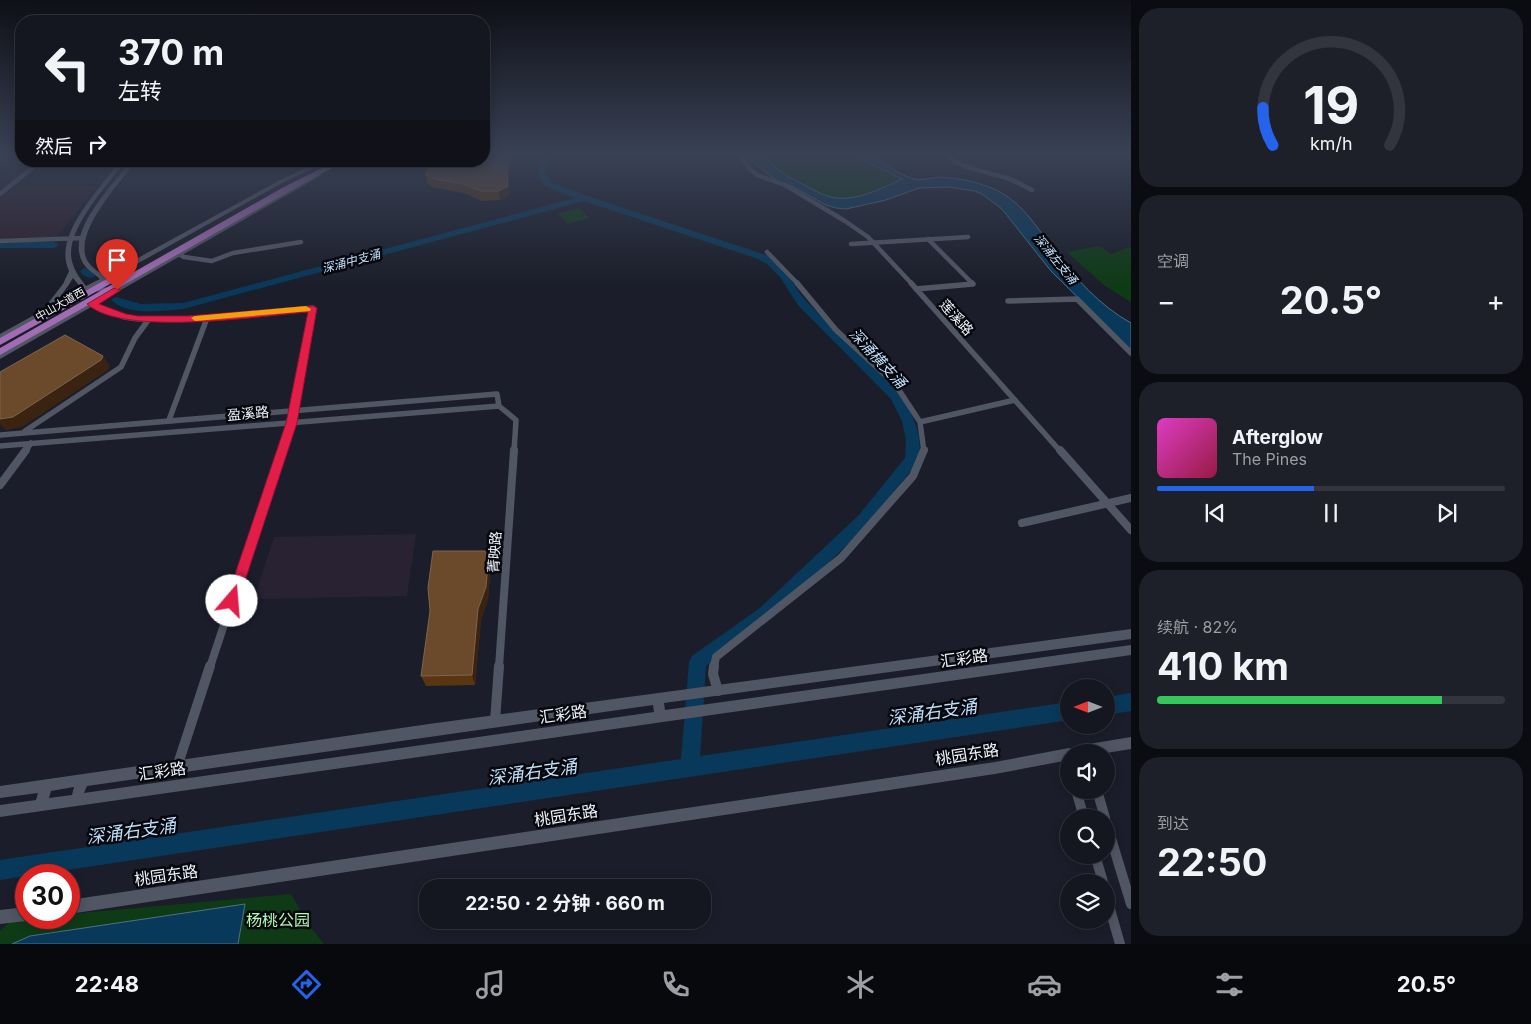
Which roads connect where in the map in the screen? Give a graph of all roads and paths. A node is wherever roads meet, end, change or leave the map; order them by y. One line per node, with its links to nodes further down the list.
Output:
1 (97, 197): 12 (main road)
2 (108, 197): 10 (main road)
3 (253, 197): 20 (main road)
4 (264, 197): 8 (highway, 中山大道西)
5 (270, 197): 8 (highway, 中山大道西)
6 (279, 197): 18 (main road)
7 (803, 197): 15 (street, 莲溪路)
8 (219, 223): 34 (highway, 中山大道西); 35 (highway, 中山大道西)
9 (968, 237): 11 (street)
10 (83, 238): 12 (street); 19 (main road)
11 (928, 239): 15 (street); 23 (street)
12 (69, 240): 13 (street); 21 (main road)
13 (0, 241)
14 (301, 242): 18 (street)
15 (874, 242): 16 (street); 23 (street, 莲溪路)
16 (851, 244)
17 (767, 252): 42 (street)
18 (179, 254): 25 (main road)
19 (87, 264): 20 (main road); 22 (main road)
20 (128, 266): 22 (main road)
21 (72, 272): 24 (main road); 28 (main road)
22 (104, 279): 24 (main road); 25 (main road)
23 (916, 289): 38 (street, 莲溪路)
24 (85, 290): 25 (main road); 28 (main road)
25 (117, 290): 27 (main road)
26 (1008, 301): 36 (street)
27 (92, 304): 30 (street); 32 (main road)
28 (40, 315): 31 (main road)
29 (207, 318): 30 (street); 40 (street); 41 (street)
30 (149, 319): 44 (street)
31 (25, 323): 32 (main road); 33 (main road)
32 (40, 334): 37 (main road)
33 (0, 337)
34 (0, 342)
35 (0, 352)
36 (1131, 353)
37 (0, 357)
38 (1015, 400): 42 (street); 50 (street, 莲溪路)
39 (498, 406): 40 (street, 盈溪路); 43 (street, 盈溪路); 61 (street, 菁映路)
40 (294, 410): 41 (street, 盈溪路); 43 (street)
41 (169, 420): 44 (street, 盈溪路)
42 (920, 422): 55 (street)
43 (291, 423): 46 (street, 盈溪路); 65 (street)
44 (23, 432): 45 (street, 盈溪路)
45 (0, 435)
46 (30, 443): 47 (street, 盈溪路); 48 (street)
47 (0, 446)
48 (0, 486)
49 (1131, 498): 50 (street)
50 (1107, 503): 51 (street); 52 (street, 莲溪路)
51 (1022, 523)
52 (1131, 530)
53 (1131, 634): 55 (street, 汇彩路)
54 (1131, 650): 58 (street, 汇彩路)
55 (713, 692): 56 (main road, 汇彩路)
56 (664, 699): 57 (main road, 汇彩路); 59 (main road)
57 (631, 703): 60 (main road); 61 (main road, 汇彩路)
58 (721, 708): 59 (main road, 汇彩路)
59 (662, 717): 60 (main road, 汇彩路)
60 (634, 720): 69 (main road, 汇彩路)
61 (495, 721): 65 (main road, 汇彩路)
62 (1131, 743): 63 (main road, 桃园东路)
63 (1115, 746)
64 (1060, 757): 74 (street, 桃园东路)
65 (177, 767): 66 (main road, 汇彩路)
66 (82, 781): 67 (main road, 汇彩路); 69 (main road)
67 (47, 786): 68 (main road, 汇彩路); 70 (street)
68 (0, 792)
69 (76, 800): 70 (main road, 汇彩路)
70 (40, 806): 71 (main road, 汇彩路)
71 (0, 811)
72 (1115, 852): 73 (street)
73 (1131, 904)
74 (80, 905)
75 (15, 915): 76 (street)
76 (0, 917)
77 (1115, 926): 78 (street)
78 (1120, 944)

